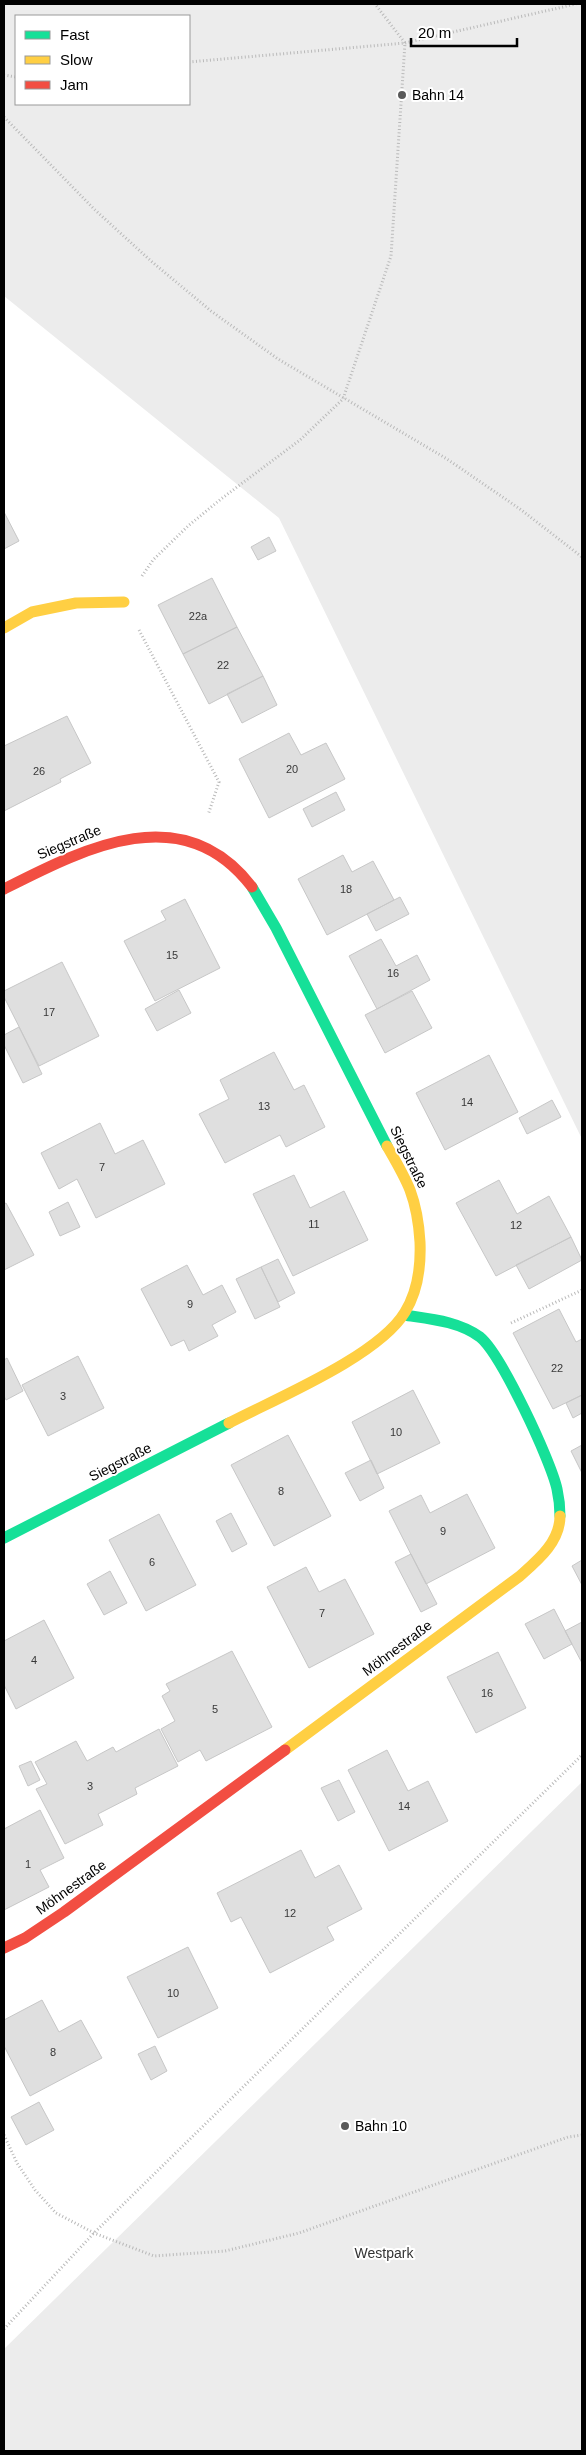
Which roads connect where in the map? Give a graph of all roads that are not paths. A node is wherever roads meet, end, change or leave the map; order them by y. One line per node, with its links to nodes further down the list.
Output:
1 (124, 602): 2 (street)
2 (4, 628)
3 (4, 889): 4 (street, Siegstraße)
4 (404, 1315): 5 (street, Siegstraße); 6 (street, Möhnestraße)
5 (4, 1538)
6 (4, 1948)

